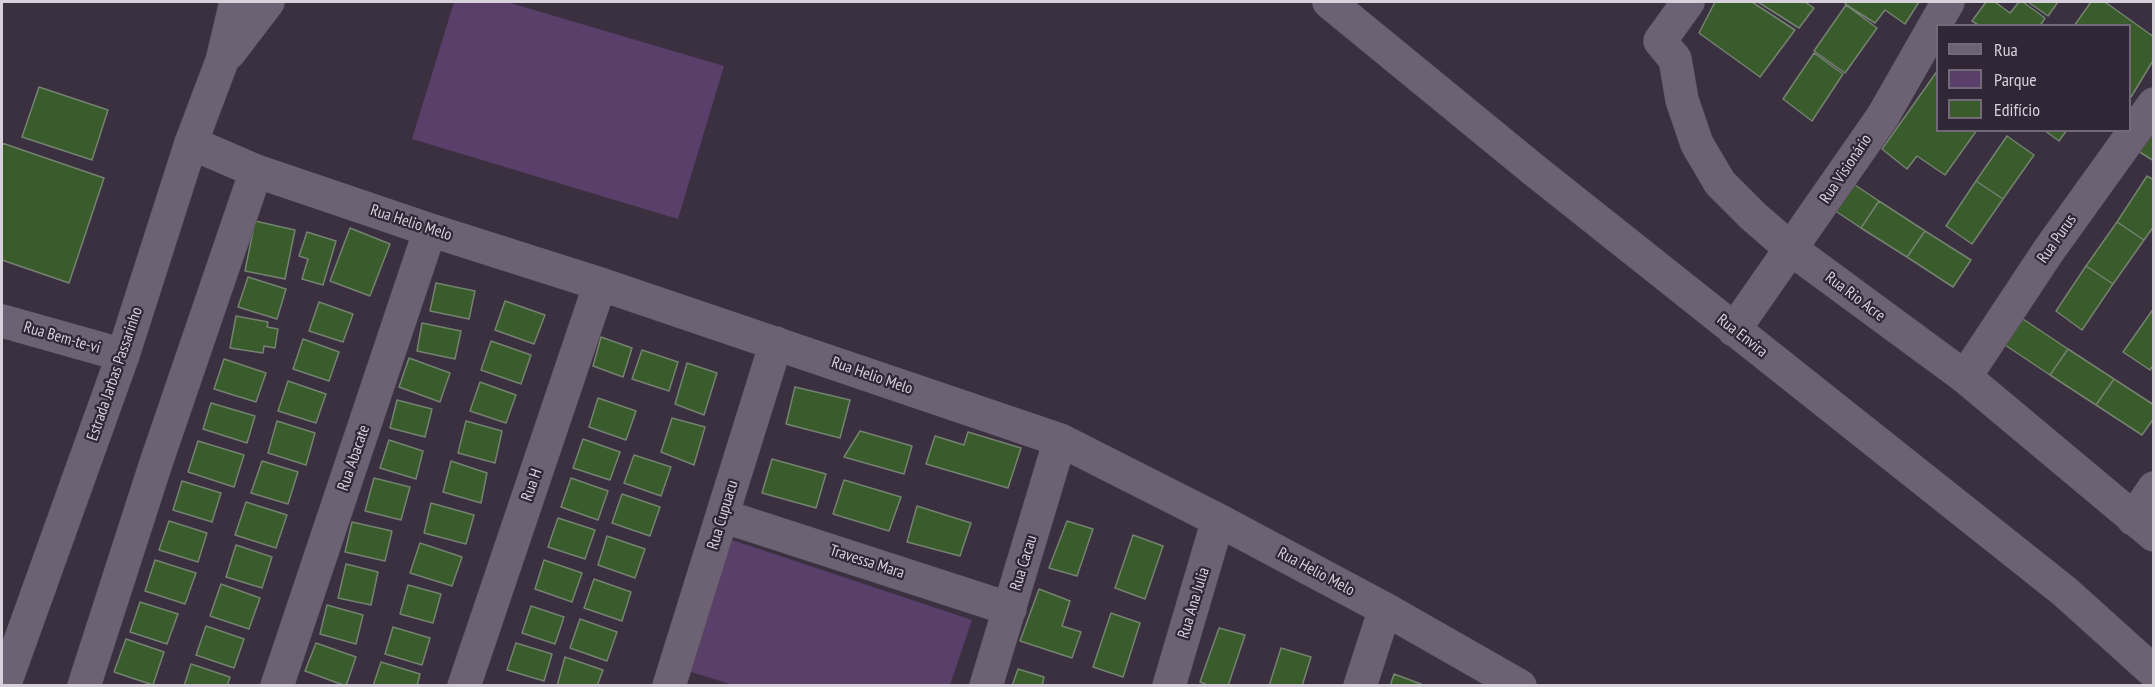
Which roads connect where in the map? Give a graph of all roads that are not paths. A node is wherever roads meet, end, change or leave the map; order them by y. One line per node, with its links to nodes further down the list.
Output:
1 (236, 2): 6 (street, Estrada Jarbas Passarinho)
2 (268, 2): 6 (street, Estrada Jarbas Passarinho)
3 (1329, 2): 14 (street, Rua Envira)
4 (1688, 2): 11 (street, Rua Rio Acre)
5 (1948, 2): 11 (street, Rua Visionário)
6 (222, 61): 8 (street, Estrada Jarbas Passarinho)
7 (2154, 104): 17 (street, Rua Purus)
8 (191, 143): 9 (street, Rua Helio Melo); 16 (street, Estrada Jarbas Passarinho)
9 (256, 171): 10 (street, Rua Helio Melo); 29 (street)
10 (430, 230): 12 (street, Rua Helio Melo); 30 (street, Rua Abacate)
11 (1791, 249): 14 (street, Rua Visionário); 17 (street, Rua Rio Acre)
12 (600, 284): 15 (street, Rua Helio Melo); 31 (street, Rua H)
13 (2, 321): 16 (street, Rua Bem-te-vi)
14 (1734, 330): 26 (street, Rua Envira)
15 (776, 343): 18 (street, Rua Helio Melo); 20 (street, Rua Cupuacu)
16 (123, 355): 25 (street, Estrada Jarbas Passarinho)
17 (1965, 377): 22 (street, Rua Rio Acre)
18 (1060, 440): 21 (street, Rua Helio Melo); 23 (street, Rua Cacau)
19 (2154, 488): 22 (street)
20 (723, 516): 23 (street, Travessa Mara); 27 (street, Rua Cupuacu)
21 (1218, 520): 24 (street, Rua Helio Melo); 33 (street, Rua Ana Julia)
22 (2144, 527)
23 (1010, 609): 32 (street, Rua Cacau)
24 (1385, 609): 34 (street); 35 (street, Rua Helio Melo)
25 (10, 640): 28 (street, Estrada Jarbas Passarinho)
26 (2154, 672)
27 (674, 684)
28 (4, 686)
29 (84, 686)
30 (277, 686)
31 (464, 686)
32 (986, 686)
33 (1169, 686)
34 (1360, 686)
35 (1520, 686)

